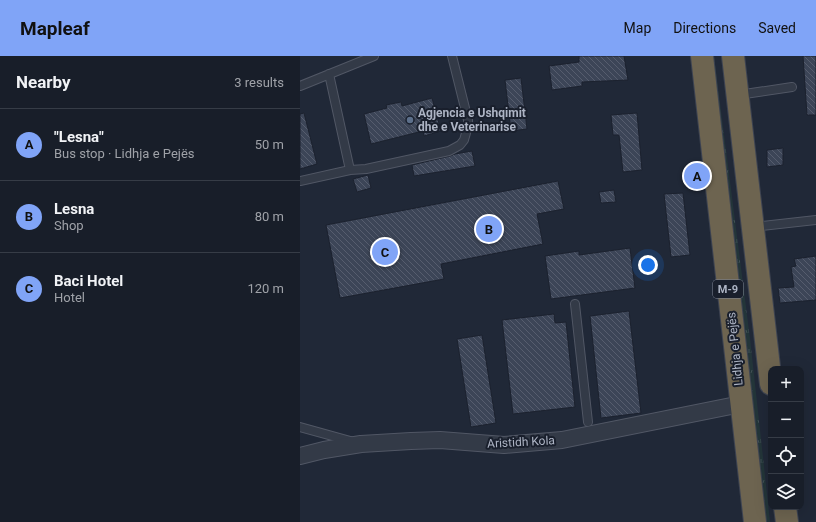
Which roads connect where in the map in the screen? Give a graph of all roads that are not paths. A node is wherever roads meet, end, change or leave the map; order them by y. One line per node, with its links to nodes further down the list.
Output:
1 (374, 56): 5 (lane)
2 (452, 56): 9 (lane)
3 (702, 56): 15 (highway, Lidhja e Pejës / M-9)
4 (733, 56): 8 (highway, M-9)
5 (329, 74): 6 (lane); 9 (lane)
6 (300, 86)
7 (792, 87): 8 (lane)
8 (738, 95): 12 (highway, M-9)
9 (350, 170): 10 (lane)
10 (300, 181)
11 (816, 220): 12 (lane)
12 (753, 227): 14 (highway, M-9)
13 (575, 304): 16 (lane)
14 (769, 366)
15 (742, 404): 18 (street, Aristidh Kola); 21 (highway, Lidhja e Pejës / M-9)
16 (588, 422)
17 (300, 427): 18 (lane, Aristidh Kola)
18 (361, 444): 19 (street)
19 (300, 456)
20 (785, 510): 22 (highway)
21 (755, 522)
22 (787, 522)

